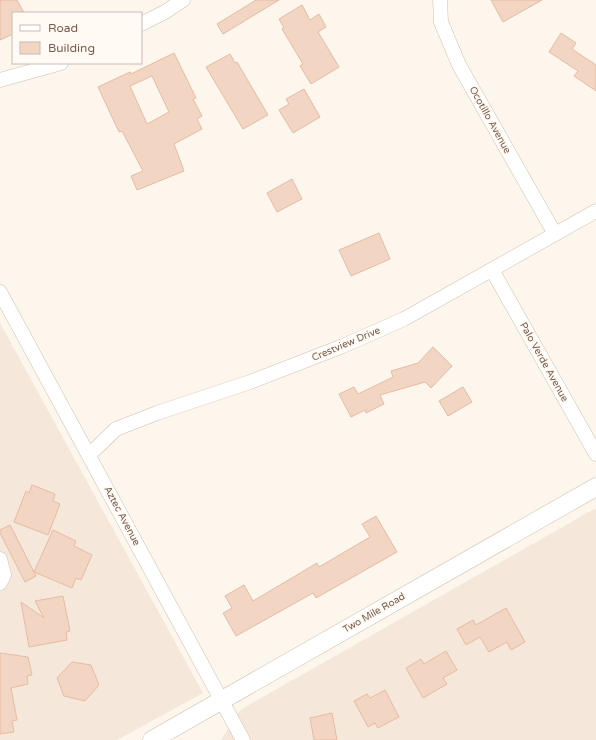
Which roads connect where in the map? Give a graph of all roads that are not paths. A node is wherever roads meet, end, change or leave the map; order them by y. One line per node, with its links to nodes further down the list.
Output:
1 (183, 0): 3 (street)
2 (440, 0): 7 (street, Ocotillo Avenue)
3 (142, 24)
4 (57, 64): 5 (street)
5 (0, 80)
6 (596, 211): 7 (street, Crestview Drive)
7 (554, 234): 8 (street, Crestview Drive)
8 (492, 270): 10 (street, Palo Verde Avenue); 11 (street, Crestview Drive)
9 (0, 292): 11 (street, Aztec Avenue)
10 (596, 454)
11 (89, 455): 15 (street, Aztec Avenue)
12 (596, 487): 15 (street, Two Mile Road)
13 (0, 559): 14 (street)
14 (0, 583)
15 (222, 700): 16 (street, Two Mile Road); 17 (street, Aztec Avenue)
16 (152, 740)
17 (243, 740)

